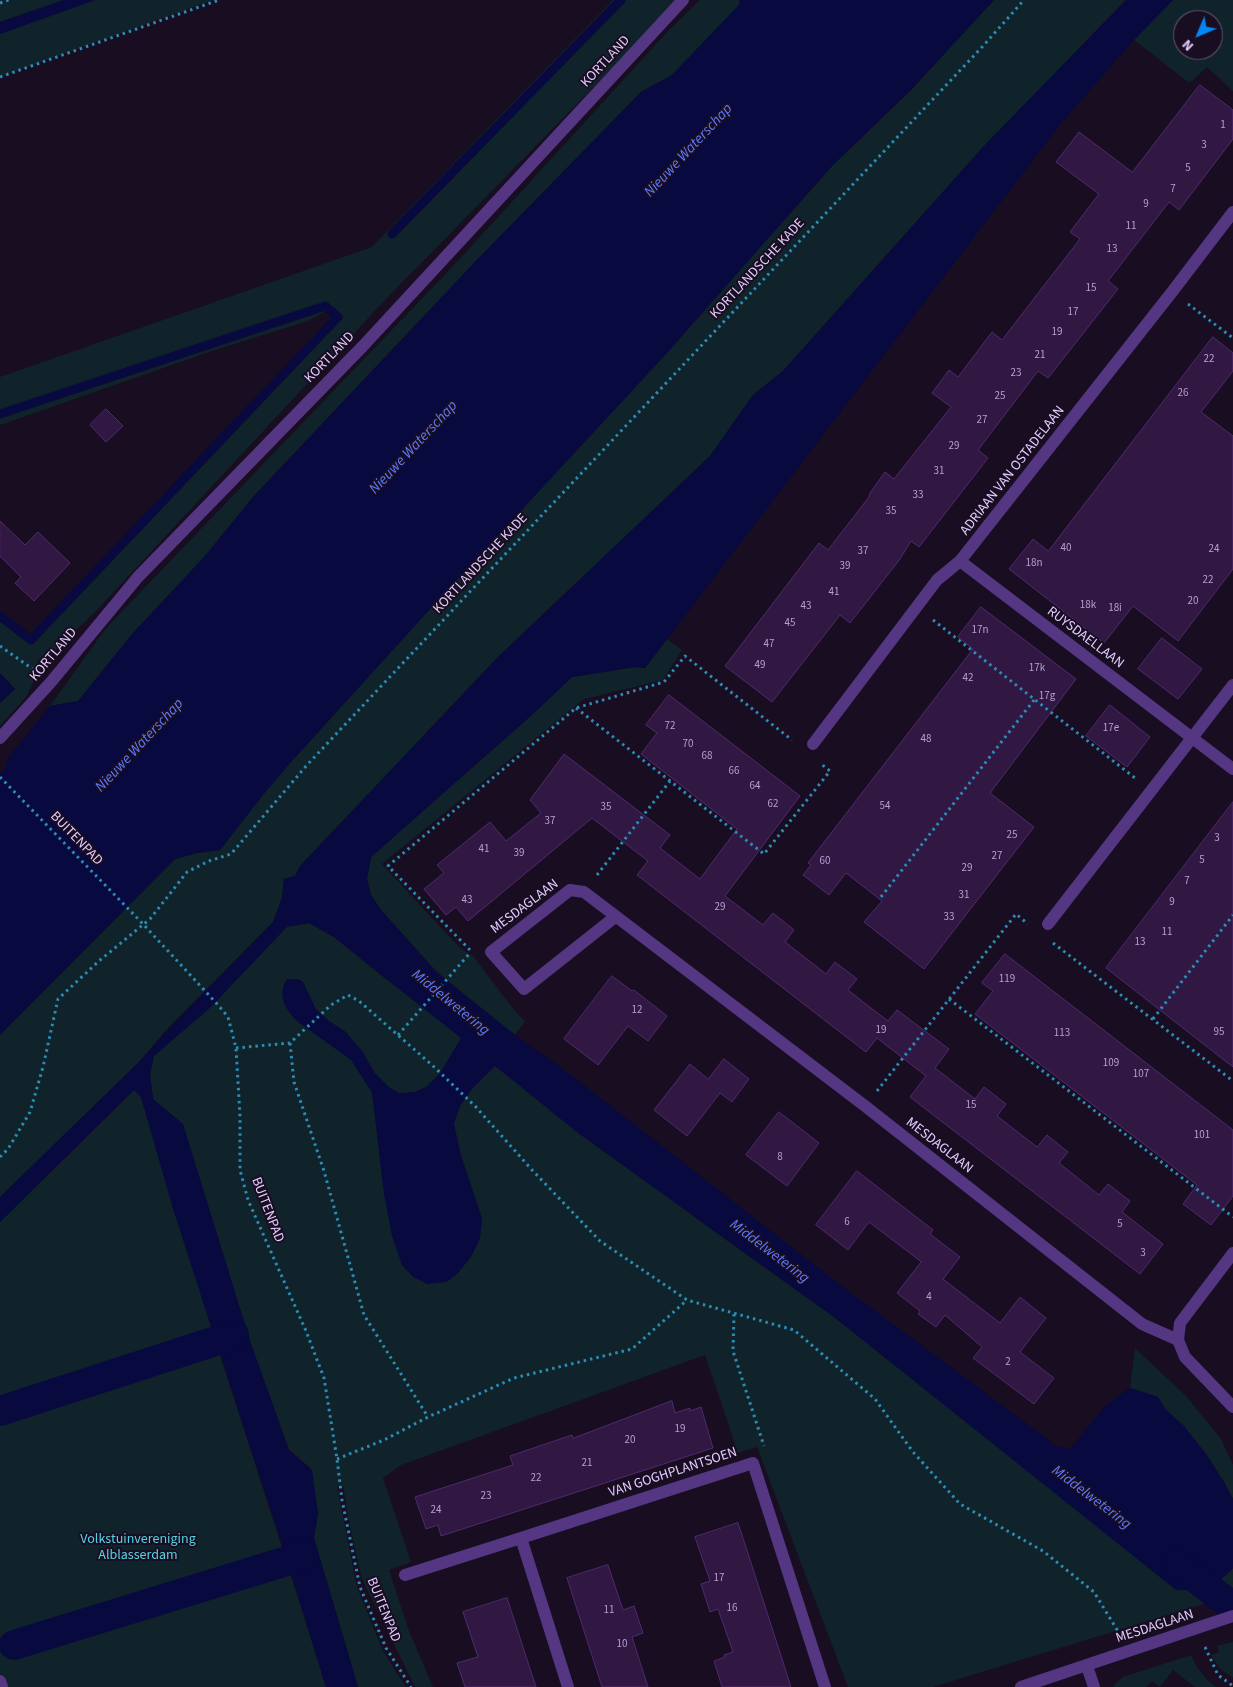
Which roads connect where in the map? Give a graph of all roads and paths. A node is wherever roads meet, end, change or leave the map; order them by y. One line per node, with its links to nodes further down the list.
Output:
1 (10, 0): 5 (path)
2 (219, 0): 6 (path)
3 (683, 0): 13 (street, KORTLAND)
4 (1024, 0): 30 (path, KORTLANDSCHE KADE)
5 (0, 3)
6 (0, 77)
7 (1233, 212): 8 (street, ADRIAAN VAN OSTADELAAN)
8 (1172, 292): 9 (path); 10 (street, ADRIAAN VAN OSTADELAAN)
9 (1233, 338)
10 (960, 561): 11 (street, ADRIAAN VAN OSTADELAAN); 18 (street, RUYSDAELLAAN)
11 (916, 607): 15 (path); 19 (street, ADRIAAN VAN OSTADELAAN)
12 (0, 646): 13 (path)
13 (51, 682): 17 (street, KORTLAND)
14 (1233, 685): 18 (street)
15 (1034, 700): 25 (path); 27 (path)
16 (576, 708): 20 (path); 24 (path); 34 (path)
17 (0, 738)
18 (1192, 738): 22 (street, RUYSDAELLAAN); 25 (street)
19 (813, 744)
20 (799, 745)
21 (818, 761): 24 (path)
22 (1233, 770)
23 (0, 777): 30 (path, BUITENPAD)
24 (670, 781): 26 (path)
25 (1151, 791): 31 (street)
26 (584, 892): 29 (street, MESDAGLAAN); 35 (street, MESDAGLAAN)
27 (881, 897)
28 (1233, 915): 37 (path)
29 (615, 917): 35 (street, MESDAGLAAN); 42 (street, MESDAGLAAN)
30 (143, 924): 40 (path, BUITENPAD); 43 (path, KORTLANDSCHE KADE)
31 (1048, 924)
32 (1034, 929): 36 (path)
33 (1048, 939): 37 (path)
34 (471, 951): 35 (path); 38 (path)
35 (492, 952)
36 (949, 999): 42 (path); 44 (path)
37 (1153, 1019): 41 (path)
38 (398, 1035): 39 (path); 46 (path)
39 (290, 1043): 40 (path); 50 (path)
40 (236, 1048): 51 (path, BUITENPAD)
41 (1233, 1081)
42 (865, 1106): 48 (street, MESDAGLAAN)
43 (0, 1157)
44 (1233, 1216)
45 (1233, 1253): 48 (street)
46 (688, 1300): 47 (path); 50 (path)
47 (734, 1314): 52 (path); 57 (path)
48 (1178, 1340): 49 (street)
49 (1233, 1407)
50 (428, 1417): 51 (path)
51 (337, 1459): 62 (path, BUITENPAD)
52 (753, 1463): 53 (street, VAN GOGHPLANTSOEN); 64 (street, VAN GOGHPLANTSOEN)
53 (520, 1538): 54 (street, VAN GOGHPLANTSOEN); 63 (street)
54 (405, 1575)
55 (1233, 1616): 56 (street, MESDAGLAAN)
56 (1196, 1629): 57 (street, MESDAGLAAN); 60 (path)
57 (1130, 1650): 58 (street, MESDAGLAAN)
58 (1087, 1666): 65 (street, MESDAGLAAN); 66 (street)
59 (0, 1681): 61 (street)
60 (1233, 1686)
61 (2, 1687)
62 (411, 1687)
63 (568, 1687)
64 (825, 1687)
65 (1021, 1687)
66 (1094, 1687)

